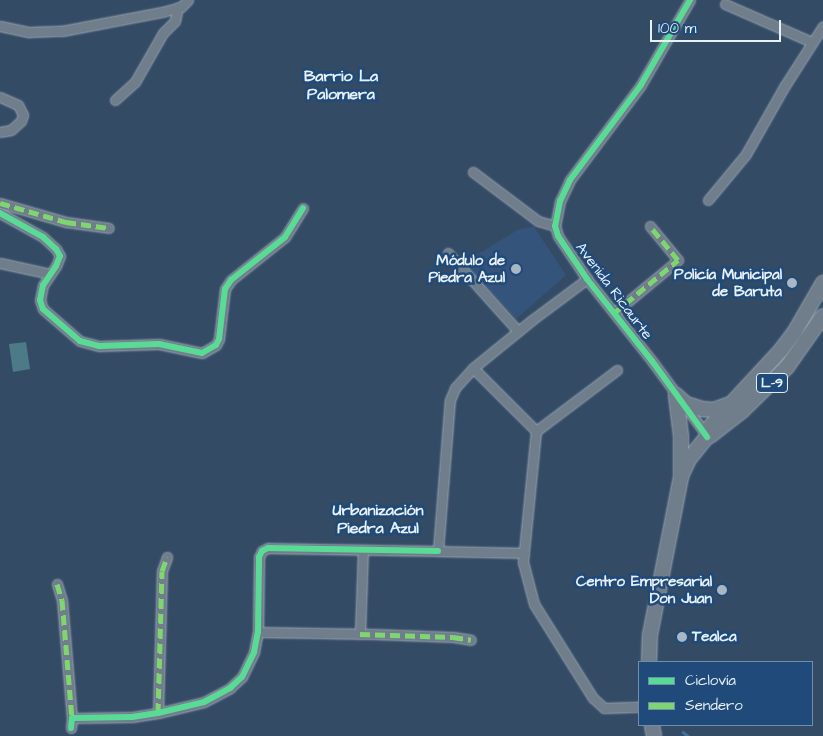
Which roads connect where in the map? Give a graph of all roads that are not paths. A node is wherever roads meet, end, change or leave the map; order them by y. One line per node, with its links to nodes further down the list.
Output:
1 (188, 0): 4 (street)
2 (690, 0): 16 (street)
3 (725, 4): 7 (street)
4 (178, 8): 5 (street); 9 (street)
5 (0, 26)
6 (823, 26): 7 (street)
7 (812, 42): 12 (street)
8 (0, 96): 10 (street)
9 (115, 100)
10 (0, 132)
11 (473, 172): 16 (street)
12 (708, 200)
13 (0, 202): 18 (street)
14 (303, 208): 21 (street)
15 (0, 213): 21 (street)
16 (555, 226): 22 (street, Avenida Ricaurte)
17 (650, 226): 24 (street)
18 (110, 228)
19 (448, 254): 26 (street)
20 (0, 263): 21 (street)
21 (50, 274)
22 (587, 279): 24 (street, Avenida Ricaurte); 26 (street)
23 (823, 283): 30 (main road, L-9)
24 (614, 313): 29 (street, Avenida Ricaurte)
25 (823, 316): 32 (main road, L-9)
26 (518, 331): 27 (street)
27 (473, 368): 31 (street); 35 (street)
28 (617, 370): 31 (street)
29 (676, 395): 30 (main road); 32 (street, Avenida Ricaurte); 33 (main road, L-9)
30 (734, 402): 32 (main road, L-9)
31 (536, 431): 36 (street)
32 (707, 437): 33 (main road, L-9)
33 (680, 477): 42 (main road, L-9)
34 (363, 550): 35 (street); 39 (street); 40 (street)
35 (438, 551): 36 (street)
36 (524, 553): 43 (street)
37 (167, 557): 44 (street)
38 (57, 584): 45 (street)
39 (258, 632): 40 (street); 44 (street)
40 (360, 634): 41 (street)
41 (471, 640)
42 (649, 661)
43 (638, 707)
44 (158, 713): 45 (street)
45 (72, 718): 46 (street)
46 (71, 728)

